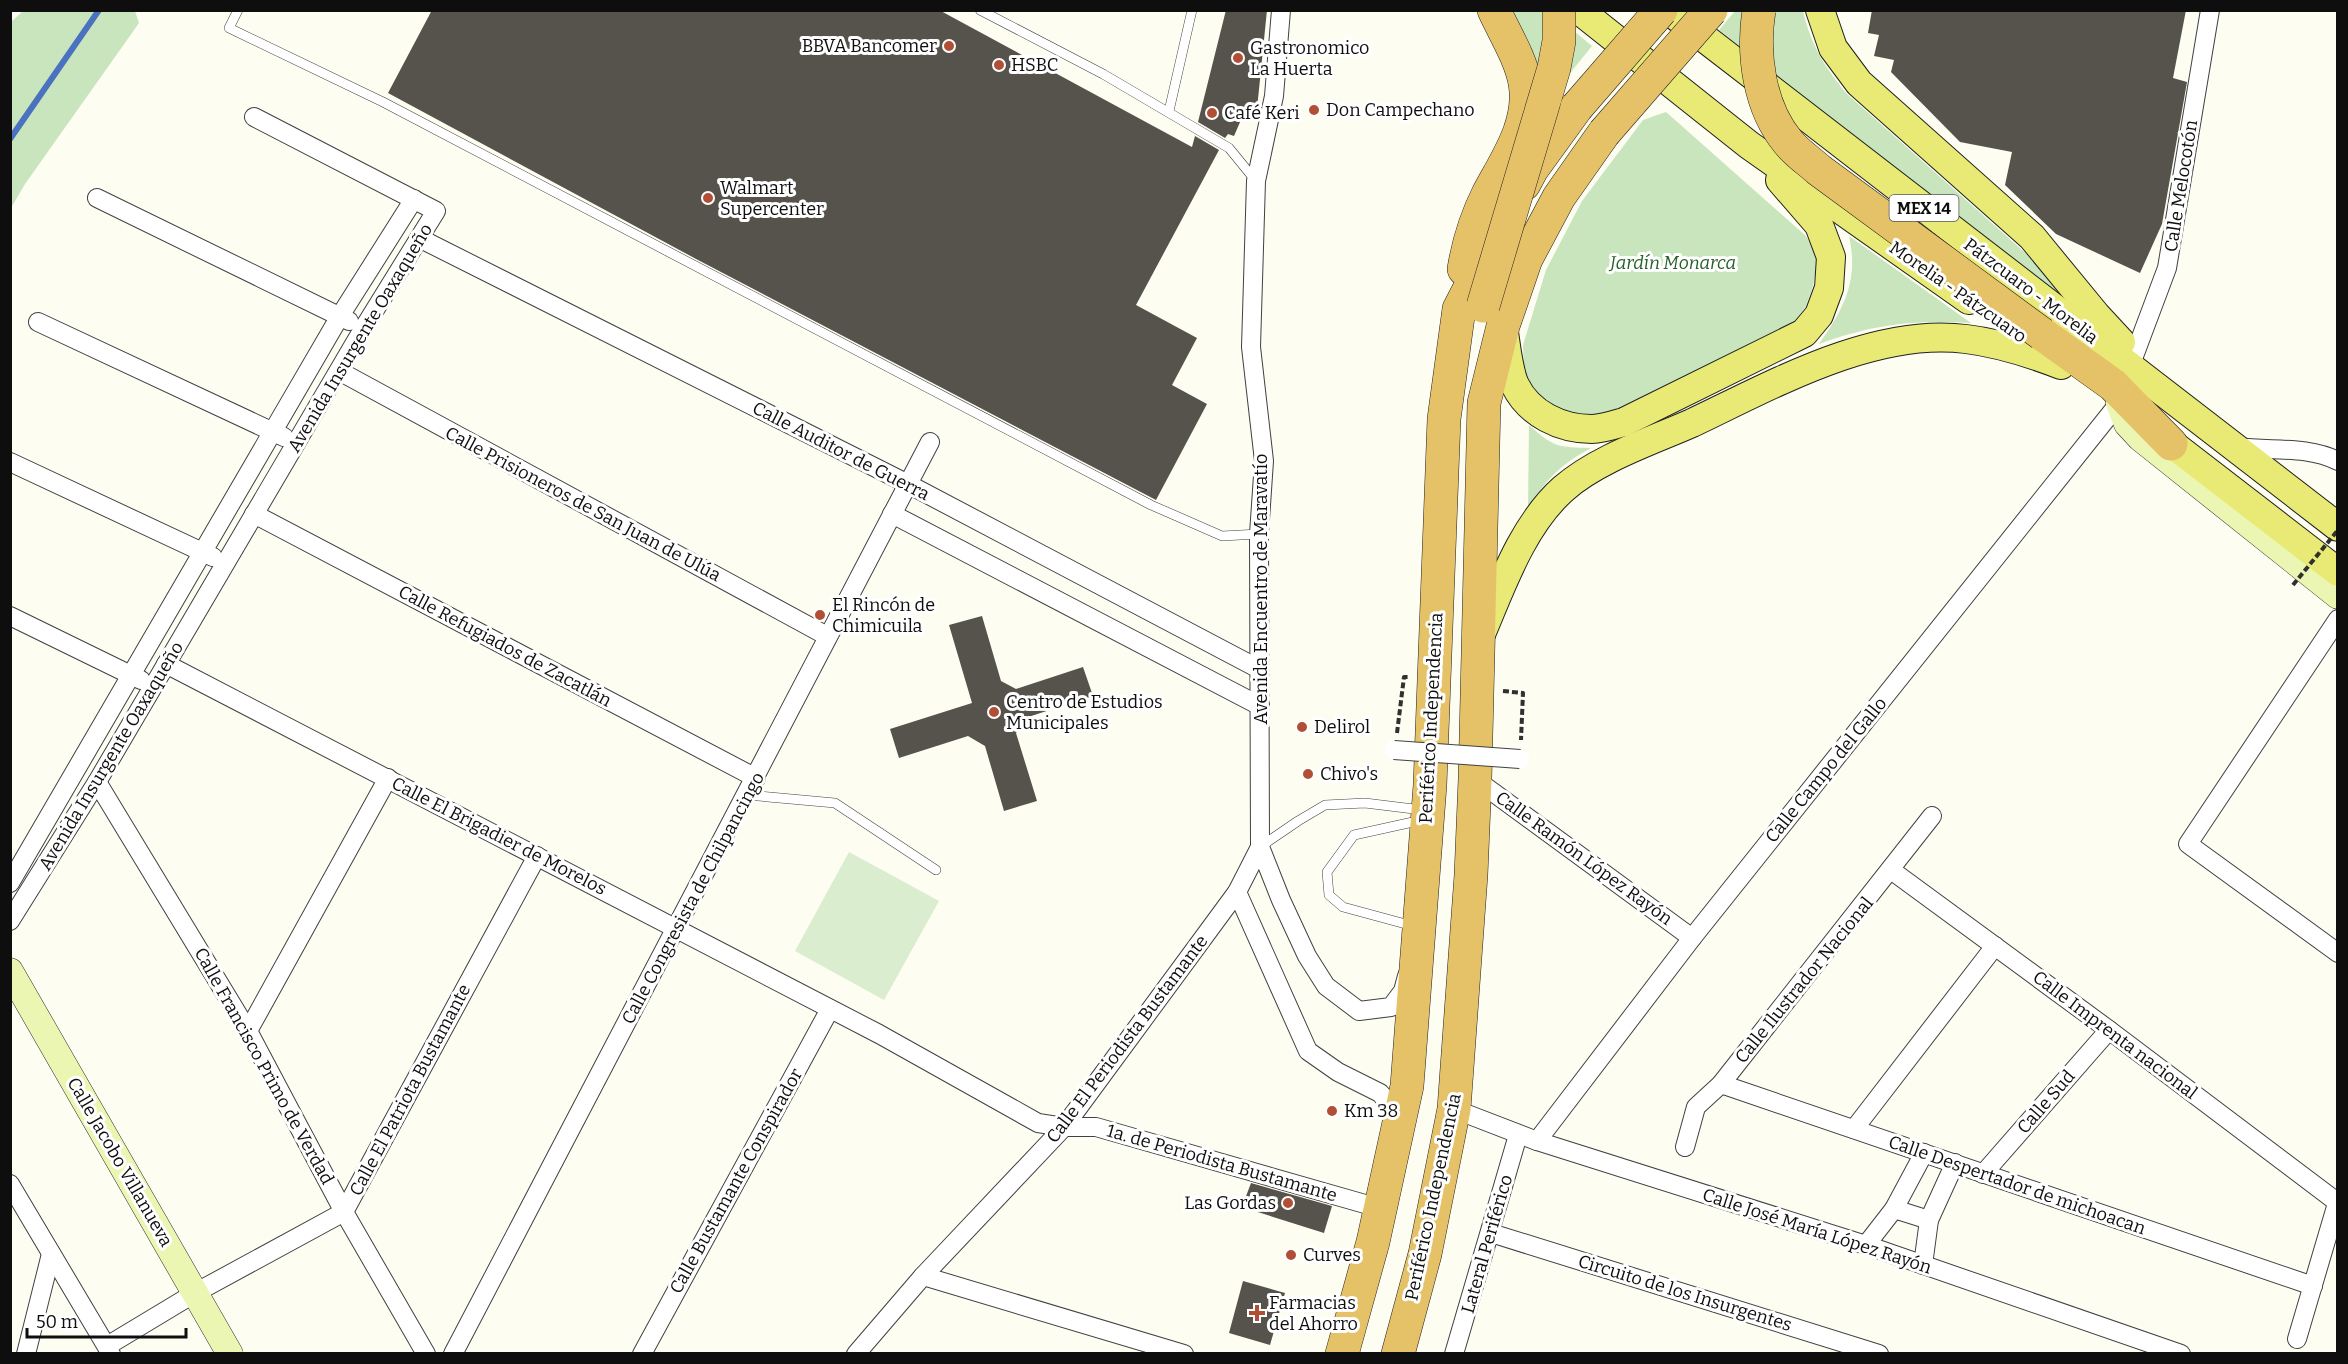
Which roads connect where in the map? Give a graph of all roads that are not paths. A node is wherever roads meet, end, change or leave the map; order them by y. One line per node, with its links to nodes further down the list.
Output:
1 (238, 10): 41 (lane)
2 (980, 10): 14 (lane)
3 (1192, 10): 14 (lane)
4 (1281, 10): 17 (street, Avenida Encuentro de Maravatío)
5 (1494, 10): 21 (highway)
6 (1559, 10): 21 (highway, bridge)
7 (1579, 10): 16 (main road, Morelia - Pátzcuaro / MEX 14)
8 (1661, 10): 21 (highway, Periférico Independencia, bridge)
9 (1668, 10): 29 (main road, Pátzcuaro - Morelia / MEX 14)
10 (1711, 10): 21 (highway, Periférico Independencia, bridge)
11 (1759, 10): 33 (highway, bridge)
12 (1820, 10): 25 (main road)
13 (2210, 10): 25 (street, Calle Melocotón)
14 (1169, 111): 17 (lane)
15 (254, 117): 19 (street)
16 (1749, 145): 21 (main road); 26 (main road, Morelia - Pátzcuaro / MEX 14)
17 (1256, 182): 41 (street, Avenida Encuentro de Maravatío)
18 (97, 198): 22 (street)
19 (414, 199): 20 (street, Avenida Insurgente Oaxaqueño); 22 (street, Avenida Insurgente Oaxaqueño)
20 (421, 239): 24 (street, Avenida Insurgente Oaxaqueño); 37 (street, Calle Auditor de Guerra)
21 (1482, 314): 49 (highway, Periférico Independencia); 62 (highway, Periférico Independencia); 68 (highway)
22 (340, 316): 24 (street); 30 (street, Avenida Insurgente Oaxaqueño)
23 (38, 322): 30 (street)
24 (363, 329): 27 (street, Avenida Insurgente Oaxaqueño)
25 (2134, 356): 29 (main road)
26 (2061, 365): 28 (main road, Morelia - Pátzcuaro / MEX 14); 49 (main road)
27 (339, 371): 32 (street, Avenida Insurgente Oaxaqueño); 48 (street, Calle Prisioneros de San Juan de Ulúa)
28 (2119, 403): 33 (main road, Morelia - Pátzcuaro); 45 (street); 74 (street, Calle Campo del Gallo)
29 (2180, 405): 34 (main road, Pátzcuaro - Morelia / MEX 14)
30 (273, 432): 32 (street); 42 (street, Avenida Insurgente Oaxaqueño)
31 (930, 442): 37 (street, Calle Congresista de Chilpancingo)
32 (296, 443): 38 (street, Avenida Insurgente Oaxaqueño)
33 (2171, 444): 44 (main road, Morelia - Pátzcuaro)
34 (2234, 447): 35 (street); 40 (main road, Pátzcuaro - Morelia / MEX 14)
35 (2337, 461)
36 (10, 462): 42 (street)
37 (906, 483): 39 (street, Calle Congresista de Chilpancingo); 51 (street, Calle Auditor de Guerra)
38 (254, 514): 43 (street, Avenida Insurgente Oaxaqueño); 58 (street, Calle Refugiados de Zacatlán)
39 (892, 514): 48 (street, Calle Congresista de Chilpancingo); 54 (street, Calle Auditor de Guerra)
40 (2337, 528)
41 (1259, 534): 51 (street, Avenida Encuentro de Maravatío)
42 (203, 552): 43 (street); 52 (street, Avenida Insurgente Oaxaqueño)
43 (225, 563): 50 (street, Avenida Insurgente Oaxaqueño)
44 (2337, 572)
45 (2337, 596)
46 (10, 616): 52 (street)
47 (2337, 619): 76 (street)
48 (827, 636): 58 (street, Calle Congresista de Chilpancingo)
49 (1480, 636): 59 (highway, Periférico Independencia)
50 (166, 664): 53 (street, Avenida Insurgente Oaxaqueño); 57 (street, Calle El Brigadier de Morelos)
51 (1259, 669): 54 (street, Avenida Encuentro de Maravatío)
52 (132, 675): 53 (street); 69 (street, Avenida Insurgente Oaxaqueño)
53 (154, 686): 60 (street, Avenida Insurgente Oaxaqueño)
54 (1260, 706): 64 (street, Avenida Encuentro de Maravatío)
55 (1394, 750): 56 (street, bridge)
56 (1521, 759)
57 (388, 778): 65 (street, Calle El Brigadier de Morelos); 80 (street)
58 (756, 778): 61 (street, Calle Congresista de Chilpancingo)
59 (1475, 779): 68 (highway, Periférico Independencia); 74 (street, Calle Ramón López Rayón)
60 (98, 782): 71 (street, Avenida Insurgente Oaxaqueño); 80 (street, Calle Francisco Primo de Verdad)
61 (747, 795): 66 (lane); 72 (street, Calle Congresista de Chilpancingo)
62 (1428, 815): 64 (lane); 73 (highway, Periférico Independencia); 73 (lane)
63 (1932, 816): 67 (street, Calle Ilustrador Nacional)
64 (1260, 847): 70 (street, Calle El Periodista Bustamante); 73 (street)
65 (537, 856): 72 (street, Calle El Brigadier de Morelos); 96 (street, Calle El Patriota Bustamante)
66 (936, 870)
67 (1891, 870): 75 (street, Calle Imprenta nacional); 81 (street, Calle Ilustrador Nacional)
68 (1471, 875): 82 (highway, Periférico Independencia)
69 (10, 883)
70 (1237, 892): 83 (street); 84 (street, Calle El Periodista Bustamante)
71 (10, 921)
72 (677, 928): 78 (street, Calle El Brigadier de Morelos); 112 (street, Calle Congresista de Chilpancingo)
73 (1419, 928): 83 (highway, Periférico Independencia)
74 (1692, 938): 87 (street, Calle Campo del Gallo)
75 (1995, 946): 79 (street, Calle Imprenta nacional); 85 (street)
76 (2337, 954)
77 (10, 971): 104 (street, Calle Jacobo Villanueva)
78 (830, 1009): 84 (street, Calle El Brigadier de Morelos); 113 (street, Calle Bustamante Conspirador)
79 (2109, 1030): 91 (street, Calle Sud); 93 (street, Calle Imprenta nacional)
80 (249, 1031): 96 (street, Calle Francisco Primo de Verdad)
81 (1721, 1084): 85 (street, Calle Despertador de michoacan); 88 (street, Calle Ilustrador Nacional)
82 (1454, 1109): 86 (street, Calle José María López Rayón); 106 (highway, Periférico Independencia)
83 (1400, 1116): 94 (highway, Periférico Independencia)
84 (1064, 1127): 94 (street, 1a. de Periodista Bustamante); 102 (street, Calle El Periodista Bustamante)
85 (1854, 1129): 89 (street, Calle Despertador de michoacan)
86 (1518, 1135): 87 (street, Calle José María López Rayón); 98 (street, Lateral Periférico)
87 (1536, 1141): 99 (street, Calle José María López Rayón)
88 (1686, 1147)
89 (1924, 1153): 90 (street, Calle Despertador de michoacan); 95 (street)
90 (1955, 1163): 91 (street, Calle Despertador de michoacan); 97 (street)
91 (1983, 1174): 103 (street, Calle Despertador de michoacan)
92 (10, 1184): 100 (street)
93 (2337, 1201): 103 (street)
94 (1379, 1208): 116 (highway, Periférico Independencia)
95 (1894, 1209): 97 (street); 99 (street)
96 (345, 1212): 104 (street, Calle El Patriota Bustamante); 111 (street, Calle Francisco Primo de Verdad)
97 (1929, 1220): 101 (street)
98 (1491, 1233): 108 (street, Circuito de los Insurgentes); 117 (street, Lateral Periférico)
99 (1866, 1245): 101 (street, Calle José María López Rayón)
100 (51, 1254): 107 (street); 109 (street)
101 (1923, 1265): 119 (street, Calle José María López Rayón)
102 (923, 1276): 114 (street, Calle El Periodista Bustamante); 115 (street)
103 (2313, 1286): 105 (street)
104 (195, 1293): 107 (street, Calle El Patriota Bustamante); 110 (street, Calle Jacobo Villanueva)
105 (2297, 1339)
106 (1406, 1346)
107 (109, 1350)
108 (1858, 1350): 118 (street, Circuito de los Insurgentes)
109 (26, 1353)
110 (230, 1353)
111 (426, 1353)
112 (453, 1353)
113 (642, 1353)
114 (856, 1353)
115 (1184, 1353)
116 (1341, 1353)
117 (1454, 1353)
118 (1879, 1353)
119 (2181, 1353)

